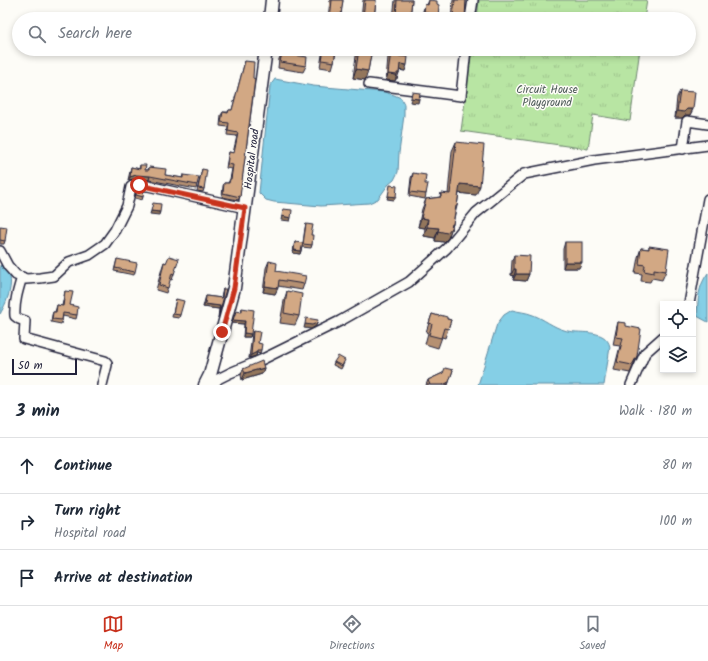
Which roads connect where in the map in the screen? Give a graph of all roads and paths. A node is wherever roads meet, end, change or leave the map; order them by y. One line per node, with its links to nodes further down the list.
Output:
1 (272, 0): 3 (street)
2 (473, 0): 4 (street)
3 (271, 12)
4 (471, 12)
5 (265, 56): 12 (street, Hospital road)
6 (465, 56): 7 (street)
7 (369, 84)
8 (708, 124): 10 (street)
9 (708, 145): 10 (street)
10 (683, 149): 19 (street)
11 (708, 199): 15 (street)
12 (245, 208): 14 (street); 18 (street, Hospital road)
13 (0, 251): 14 (street)
14 (22, 277): 17 (street)
15 (690, 301)
16 (660, 340): 20 (street)
17 (102, 385)
18 (205, 385)
19 (213, 385)
20 (631, 385)

